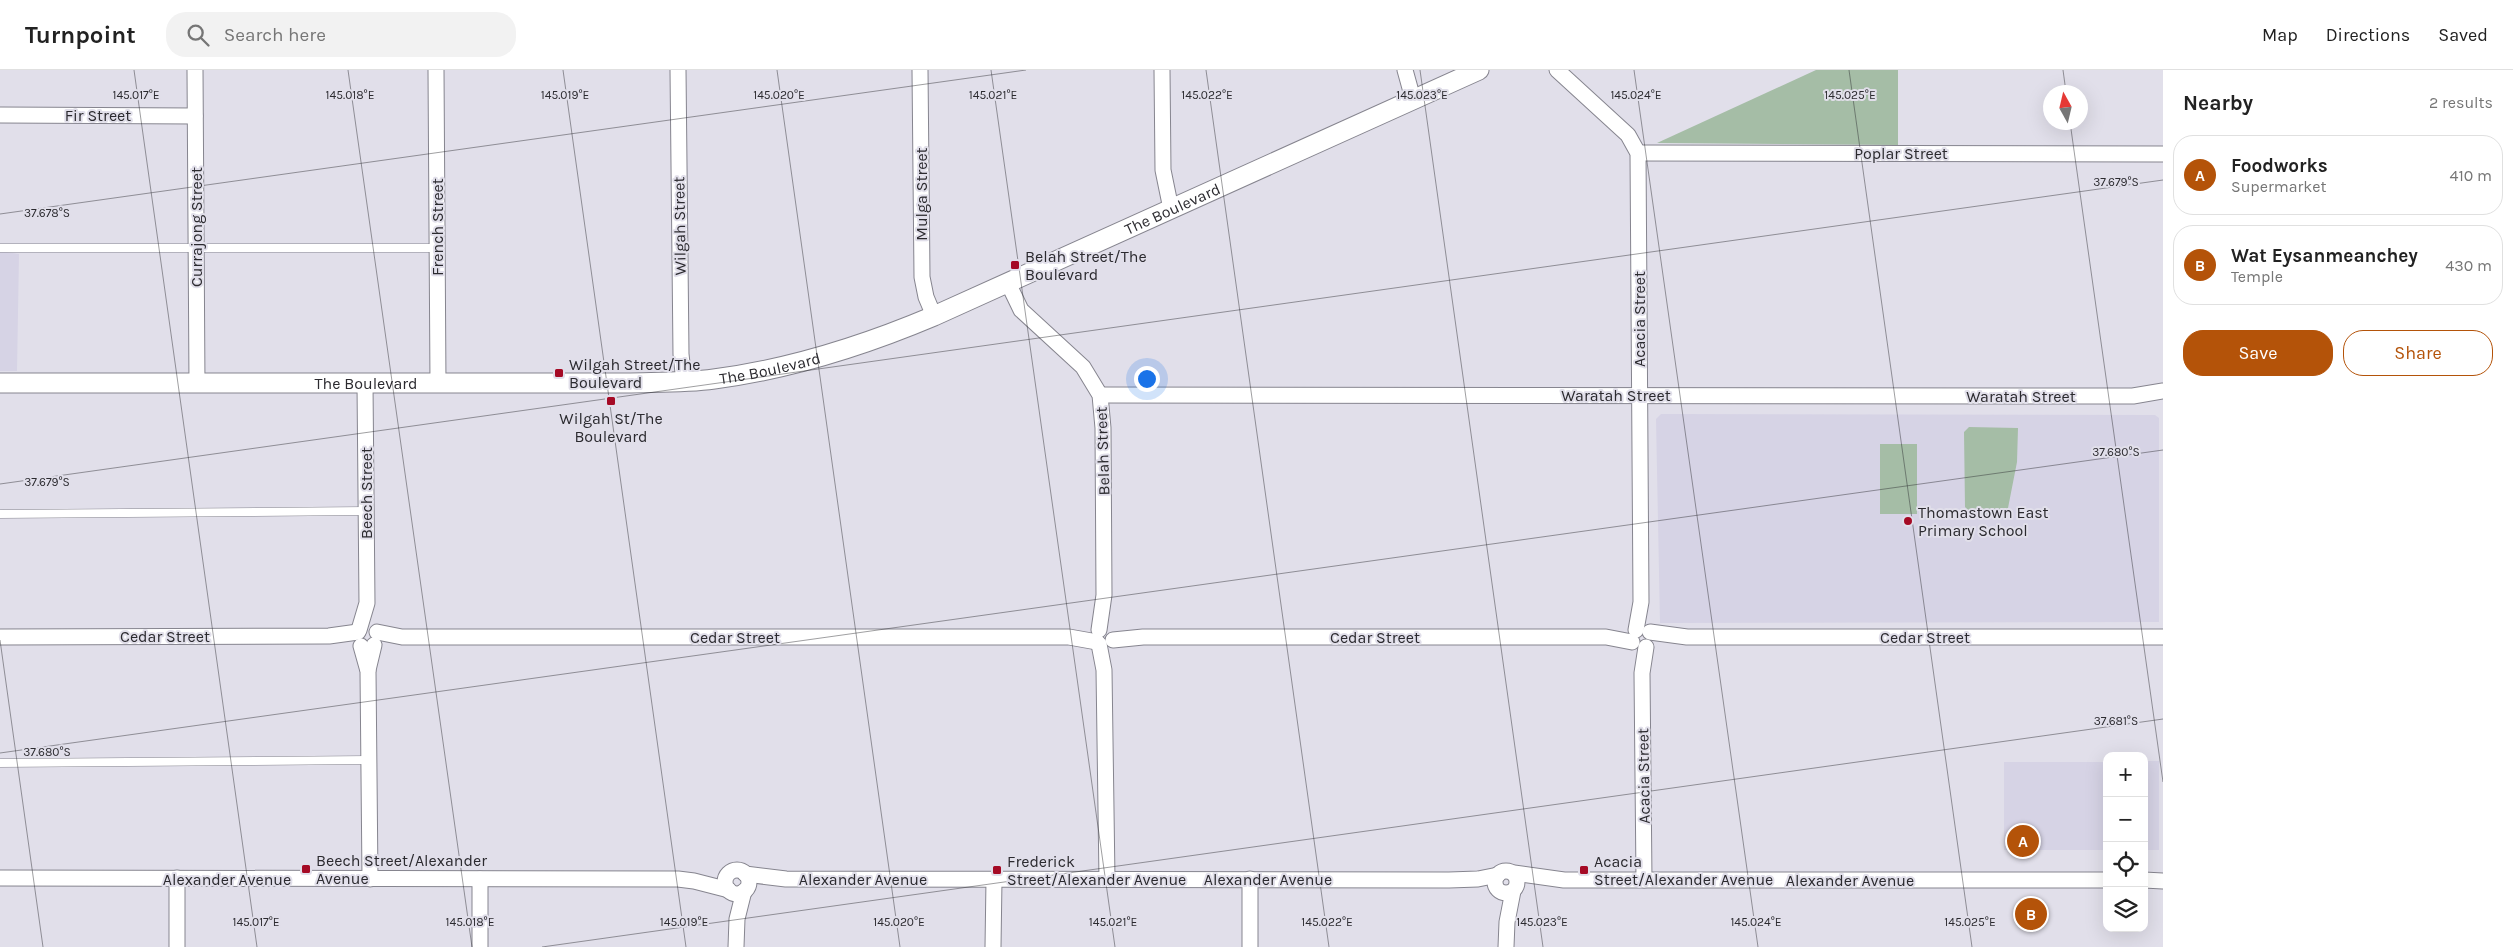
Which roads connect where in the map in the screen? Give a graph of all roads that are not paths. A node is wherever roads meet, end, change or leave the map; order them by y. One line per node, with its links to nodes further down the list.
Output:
1 (195, 70): 11 (street, Currajong Street)
2 (436, 70): 17 (street, French Street)
3 (678, 70): 20 (street, Wilgah Street)
4 (920, 70): 19 (street, Mulga Street)
5 (1162, 70): 14 (street)
6 (1405, 70): 9 (street)
7 (1479, 70): 9 (street, The Boulevard)
8 (1557, 70): 12 (street)
9 (1413, 99): 14 (street, The Boulevard)
10 (0, 115): 11 (street, Fir Street)
11 (196, 116): 16 (street, Currajong Street)
12 (1638, 153): 13 (street, Poplar Street); 27 (street, Acacia Street)
13 (2163, 154)
14 (1171, 209): 18 (street, The Boulevard)
15 (0, 248): 16 (lane)
16 (196, 248): 17 (lane); 22 (street, Currajong Street)
17 (438, 248): 24 (street, French Street)
18 (1008, 283): 19 (street, The Boulevard); 26 (street, Belah Street)
19 (934, 316): 20 (street, The Boulevard)
20 (684, 382): 24 (street, The Boulevard)
21 (0, 384): 22 (street, The Boulevard)
22 (197, 384): 23 (street, The Boulevard)
23 (365, 384): 24 (street, The Boulevard); 30 (street, Beech Street)
24 (438, 384)
25 (2163, 391): 28 (street, Waratah Street)
26 (1100, 395): 27 (street, Waratah Street); 33 (street, Belah Street)
27 (1640, 395): 28 (street, Waratah Street); 36 (street, Acacia Street)
28 (2133, 396): 29 (street, Waratah Street)
29 (2163, 401)
30 (366, 511): 31 (lane); 35 (street, Beech Street)
31 (0, 514)
32 (0, 637): 35 (street, Cedar Street)
33 (1104, 637): 35 (street, Cedar Street); 36 (street, Cedar Street); 43 (street, Belah Street)
34 (2163, 637): 36 (street, Cedar Street)
35 (367, 638): 37 (street, Beech Street)
36 (1641, 638): 46 (street, Acacia Street)
37 (369, 760): 38 (lane); 41 (street, Beech Street)
38 (0, 763)
39 (0, 878): 40 (street, Alexander Avenue)
40 (177, 878): 41 (street, Alexander Avenue); 53 (street)
41 (370, 879): 42 (street, Alexander Avenue)
42 (480, 879): 50 (street, Alexander Avenue); 54 (street)
43 (1107, 879): 44 (street, Alexander Avenue); 45 (street, Alexander Avenue)
44 (1250, 879): 51 (street, Alexander Avenue); 57 (street)
45 (994, 880): 52 (street, Alexander Avenue); 56 (street)
46 (1644, 880): 47 (street, Alexander Avenue); 51 (street, Alexander Avenue)
47 (2103, 880)
48 (2148, 880): 49 (street)
49 (2163, 880)
50 (694, 881): 52 (street, Alexander Avenue); 52 (street, Alexander Avenue)
51 (1507, 885): 58 (street)
52 (739, 887): 55 (street)
53 (177, 947)
54 (480, 947)
55 (736, 947)
56 (993, 947)
57 (1250, 947)
58 (1506, 947)

